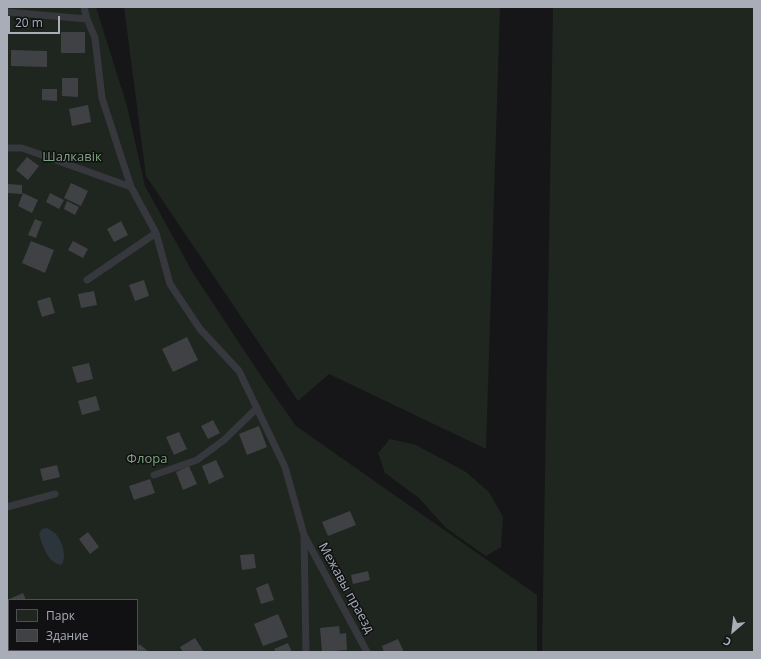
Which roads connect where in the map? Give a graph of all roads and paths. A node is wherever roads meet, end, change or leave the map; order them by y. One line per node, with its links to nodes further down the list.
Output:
1 (84, 7): 3 (lane)
2 (7, 12): 3 (lane)
3 (87, 19): 5 (lane)
4 (7, 148): 5 (lane)
5 (131, 187): 6 (lane)
6 (156, 233): 7 (lane); 8 (lane)
7 (87, 280)
8 (257, 408): 9 (lane); 12 (lane)
9 (154, 475)
10 (55, 494): 11 (lane)
11 (7, 507)
12 (304, 535): 13 (lane); 14 (lane, Межавы праезд)
13 (306, 652)
14 (367, 652)

